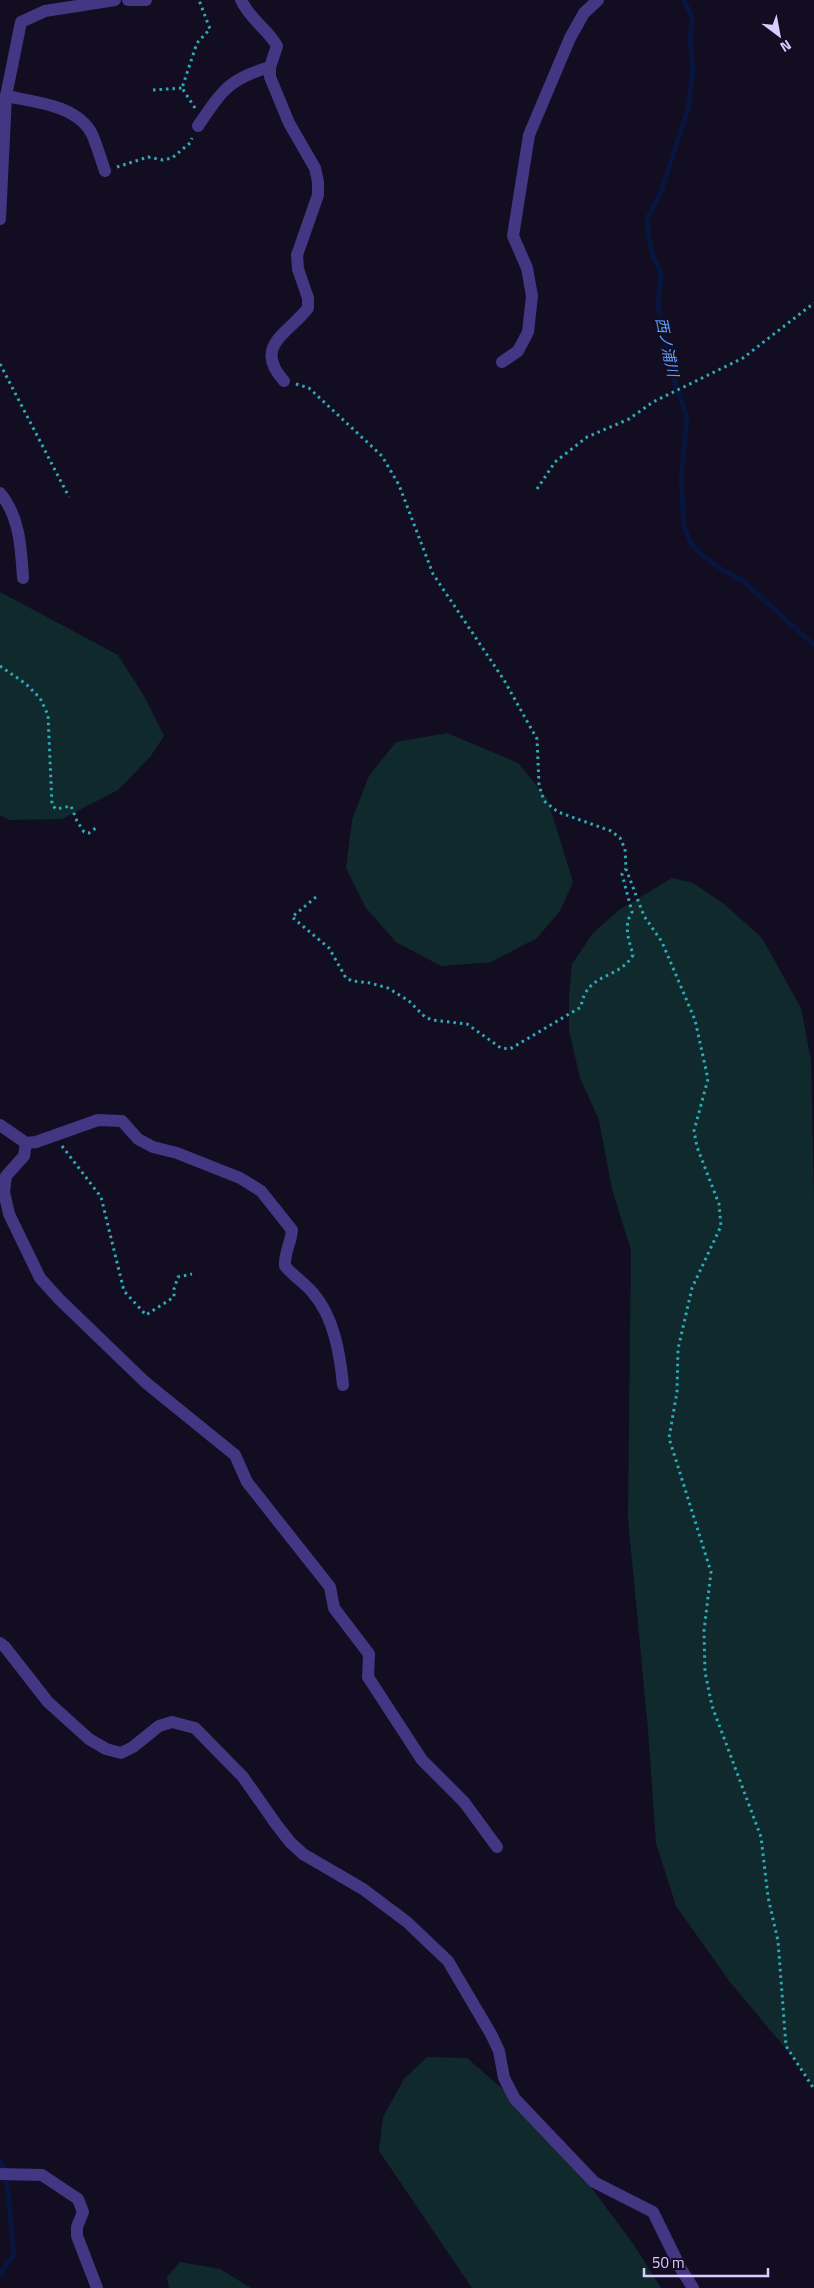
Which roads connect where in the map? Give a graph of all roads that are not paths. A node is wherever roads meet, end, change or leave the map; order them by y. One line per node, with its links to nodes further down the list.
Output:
1 (115, 0): 7 (street)
2 (128, 0): 3 (street)
3 (146, 0)
4 (241, 0): 6 (street)
5 (598, 0): 11 (street)
6 (270, 68): 8 (street); 12 (street)
7 (6, 96): 9 (street); 10 (street)
8 (198, 126)
9 (105, 171)
10 (0, 219)
11 (502, 362)
12 (284, 380)
13 (0, 493): 14 (street)
14 (23, 578)
15 (0, 1125): 16 (street)
16 (26, 1143): 17 (street); 19 (street)
17 (343, 1385)
18 (0, 1643): 22 (street)
19 (497, 1848)
20 (0, 2174): 21 (street)
21 (97, 2288)
22 (693, 2288)

